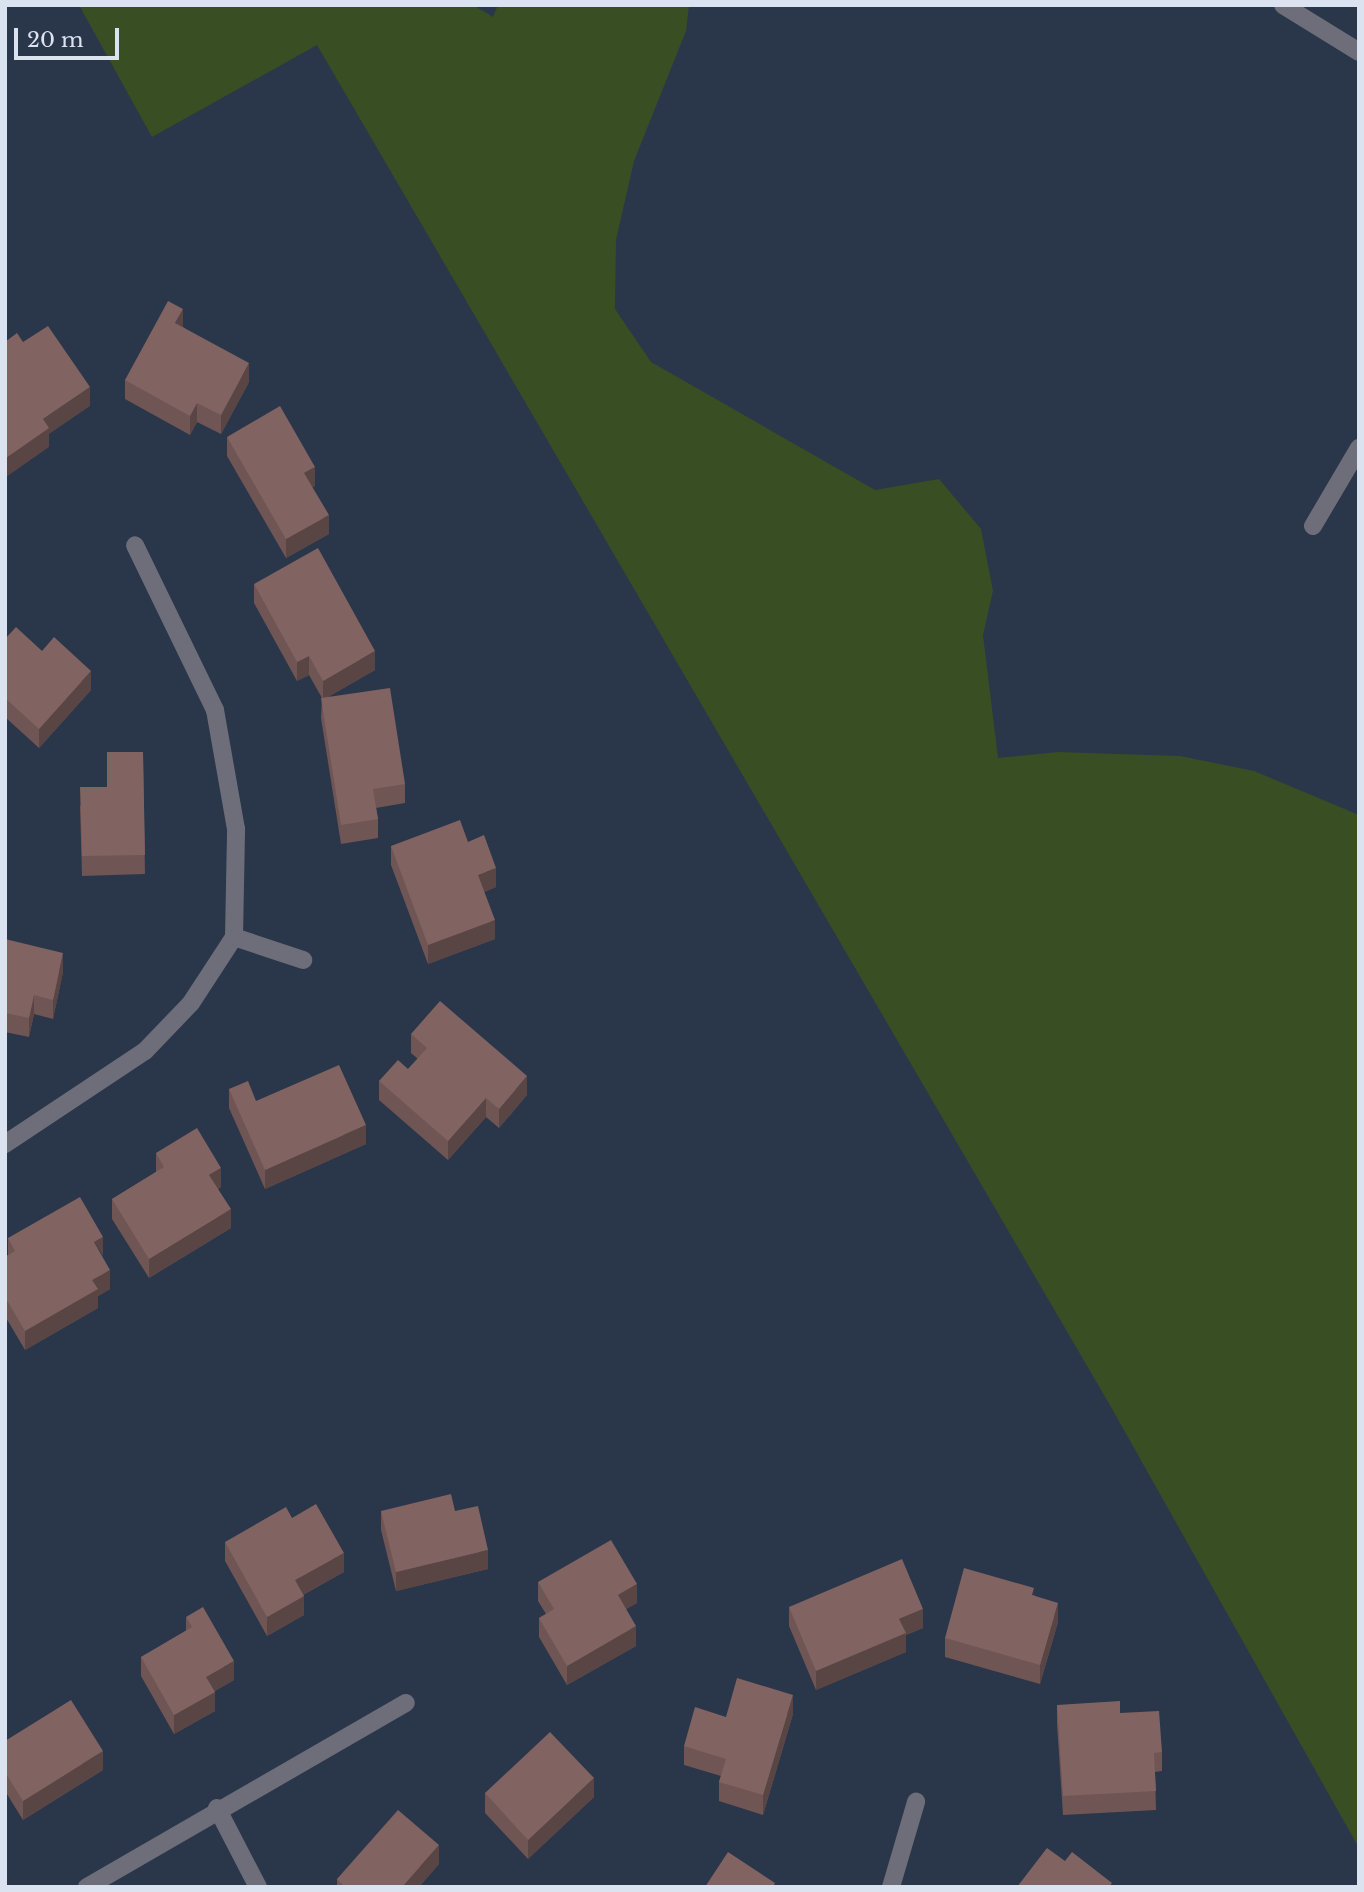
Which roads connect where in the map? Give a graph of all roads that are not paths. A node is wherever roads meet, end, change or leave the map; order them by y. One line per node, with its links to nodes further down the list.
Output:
1 (1283, 5): 2 (street)
2 (1359, 52)
3 (1359, 448): 4 (street)
4 (1313, 526)
5 (135, 545): 6 (street)
6 (234, 937): 7 (street); 8 (street)
7 (303, 960)
8 (5, 1144)
9 (406, 1703): 11 (street)
10 (916, 1802): 14 (street)
11 (217, 1808): 12 (street); 13 (street)
12 (87, 1887)
13 (258, 1887)
14 (891, 1887)

